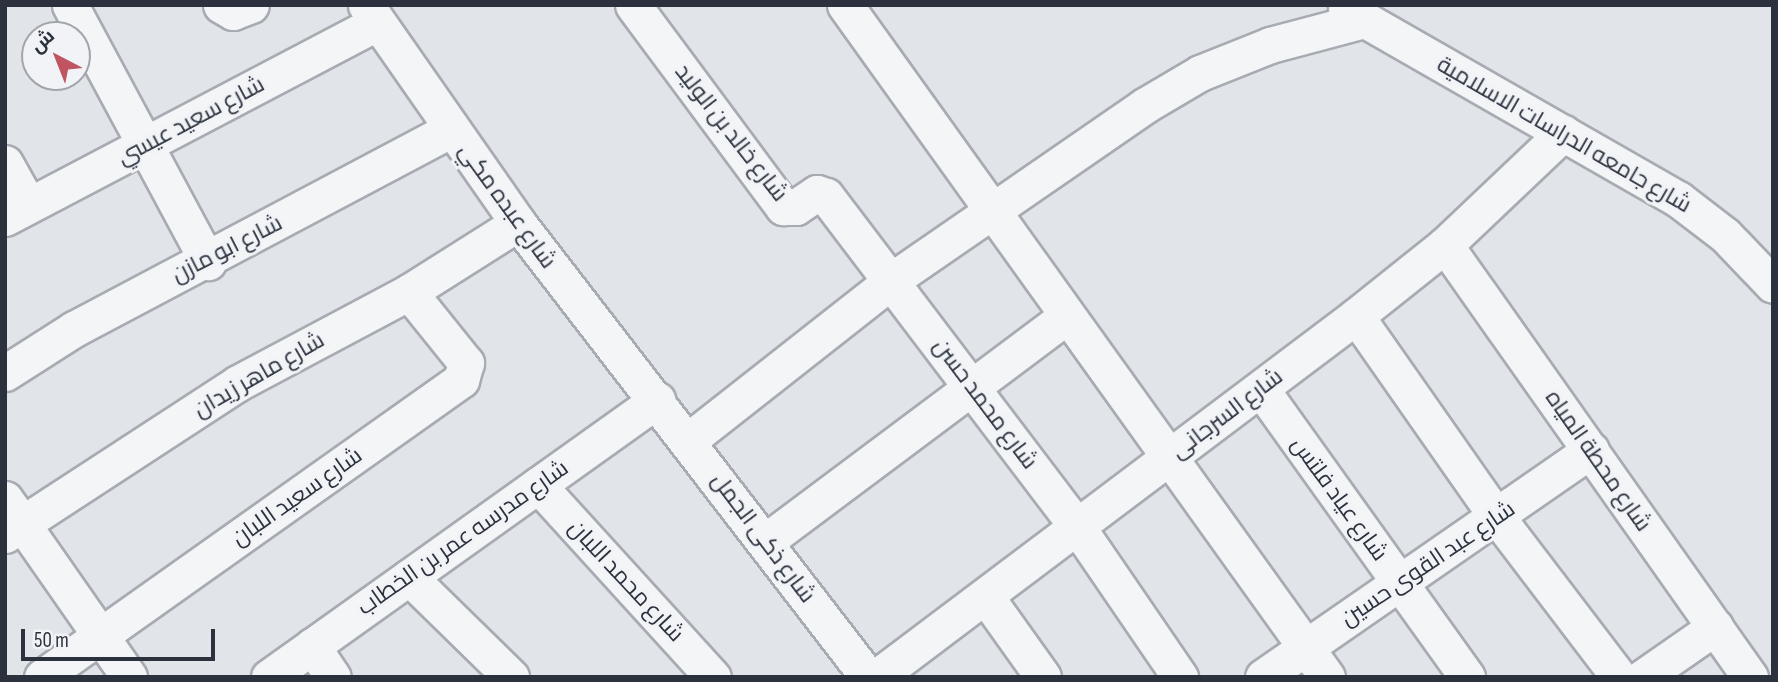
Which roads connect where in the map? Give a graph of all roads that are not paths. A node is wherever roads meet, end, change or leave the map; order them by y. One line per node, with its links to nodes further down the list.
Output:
1 (70, 5): 10 (street)
2 (221, 5): 3 (street)
3 (251, 5)
4 (633, 5): 17 (street, شارع خالد بن الوليد)
5 (845, 5): 12 (street)
6 (1352, 12): 9 (street, شارع جامعه الدراسات الاسلامية); 12 (street)
7 (371, 14): 8 (street, شارع عبده مكي); 10 (street, شارع سعيد عيسي)
8 (451, 129): 14 (street, شارع عبده مكي); 16 (street, شارع ابو مازن)
9 (1563, 133): 15 (street, شارع السرجانى); 18 (street, شارع جامعه الدراسات الاسلامية)
10 (145, 145): 13 (street, شارع سعيد عيسي); 16 (street)
11 (5, 163): 13 (street)
12 (991, 210): 17 (street); 20 (street)
13 (16, 211)
14 (518, 223): 19 (street, شارع ماهر زيدان); 25 (street, شارع عبده مكي)
15 (1445, 245): 21 (street, شارع السرجانى); 27 (street, شارع محطة المياه)
16 (208, 262): 22 (street, شارع ابو مازن)
17 (892, 280): 23 (street, شارع محمد حسن); 26 (street)
18 (1773, 285)
19 (409, 292): 31 (street, شارع ماهر زيدان); 38 (street, شارع سعيد اللبان)
20 (1068, 316): 23 (street); 28 (street)
21 (1356, 316): 24 (street, شارع السرجانى); 30 (street)
22 (5, 373)
23 (972, 387): 32 (street, شارع محمد حسن); 33 (street)
24 (1261, 389): 28 (street, شارع السرجانى); 35 (street, شارع عياد فلتس)
25 (657, 400): 26 (street, شارع ذكى الجمل); 29 (street, شارع مدرسه عمر بن الخطاب)
26 (689, 440): 33 (street, شارع ذكى الجمل)
27 (1591, 450): 30 (street, شارع عبد القوى حسين); 37 (street, شارع محطة المياه)
28 (1169, 458): 32 (street, شارع السرجانى); 40 (street)
29 (538, 485): 34 (street, شارع مدرسه عمر بن الخطاب); 46 (street, شارع محمد اللبان)
30 (1497, 517): 35 (street, شارع عبد القوى حسين); 54 (street)
31 (11, 519): 38 (street)
32 (1078, 528): 36 (street, شارع السرجانى); 50 (street, شارع محمد حسن)
33 (766, 541): 47 (street, شارع ذكى الجمل)
34 (409, 577): 39 (street, شارع مدرسه عمر بن الخطاب); 45 (street)
35 (1400, 583): 40 (street, شارع عبد القوى حسين); 53 (street, شارع عياد فلتس)
36 (986, 597): 48 (street, شارع السرجانى); 49 (street)
37 (1715, 626): 55 (street); 56 (street, شارع محطة المياه)
38 (100, 635): 41 (street, شارع سعيد اللبان); 42 (street)
39 (312, 646): 43 (street, شارع مدرسه عمر بن الخطاب); 44 (street)
40 (1305, 648): 51 (street, شارع عبد القوى حسين); 52 (street)
41 (42, 677)
42 (129, 677)
43 (269, 677)
44 (333, 677)
45 (512, 677)
46 (713, 677)
47 (868, 677)
48 (877, 677)
49 (1043, 677)
50 (1181, 677)
51 (1263, 677)
52 (1327, 677)
53 (1467, 677)
54 (1619, 677)
55 (1643, 677)
56 (1751, 677)

